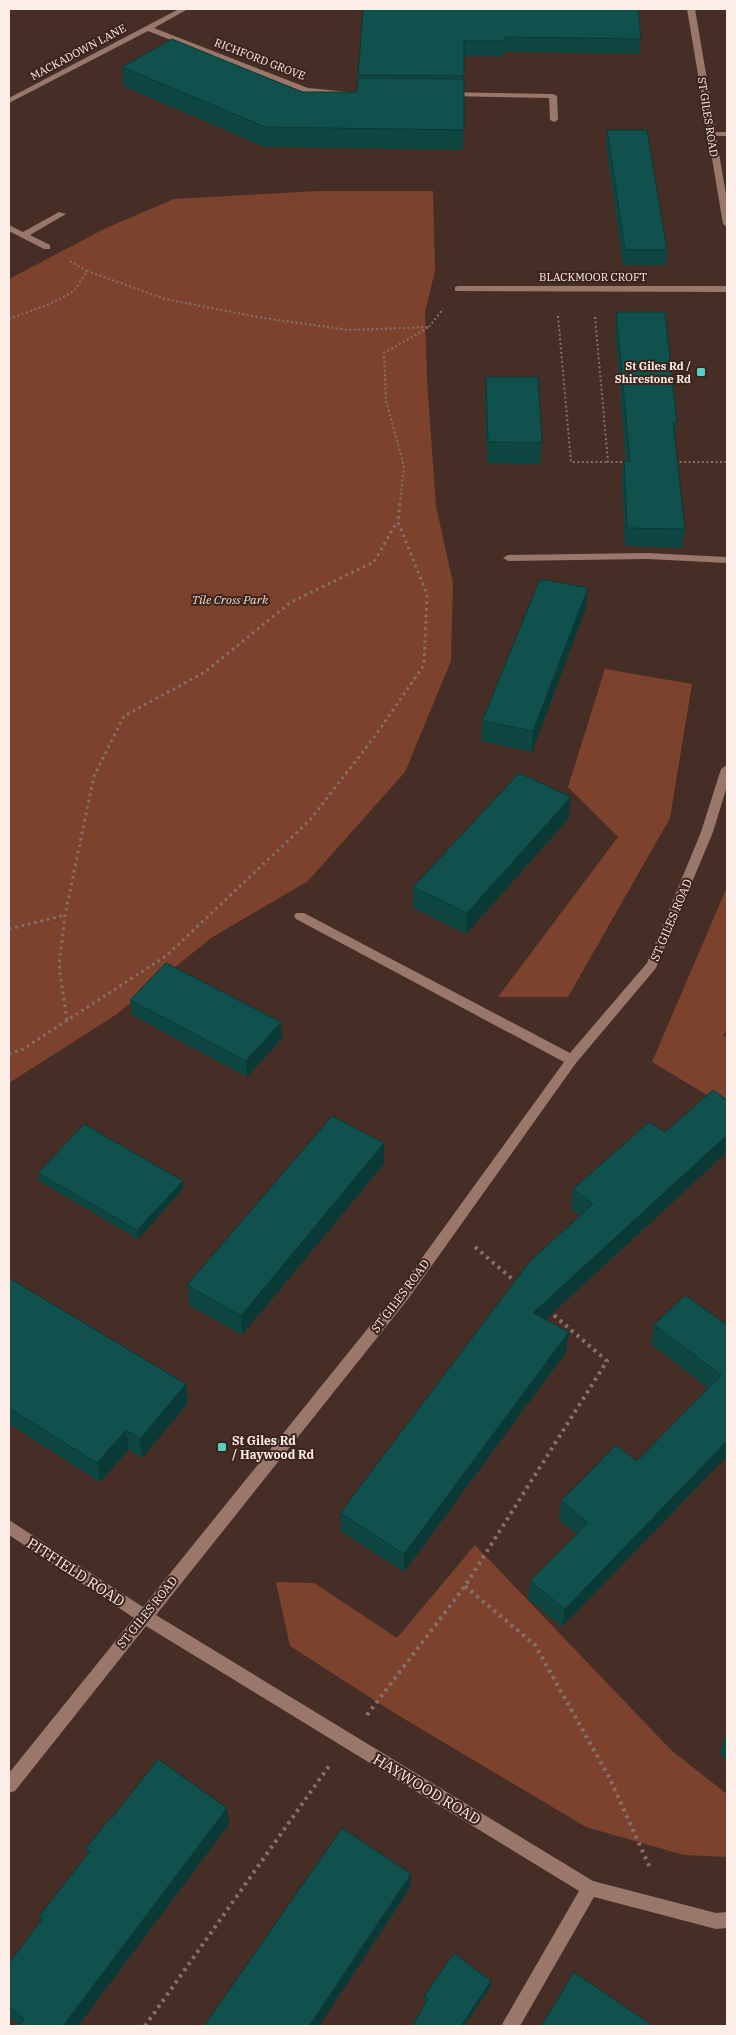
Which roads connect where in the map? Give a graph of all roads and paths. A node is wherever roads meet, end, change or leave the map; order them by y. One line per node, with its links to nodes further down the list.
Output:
1 (184, 9): 3 (street, MACKADOWN LANE)
2 (691, 9): 8 (street, ST GILES ROAD)
3 (148, 28): 4 (street, RICHFORD GROVE); 6 (street, MACKADOWN LANE)
4 (354, 94)
5 (436, 94): 7 (street)
6 (9, 101)
7 (554, 120)
8 (710, 134): 9 (street); 11 (street, ST GILES ROAD)
9 (727, 134)
10 (62, 214): 13 (street)
11 (727, 224)
12 (9, 228): 13 (street)
13 (23, 235): 14 (street)
14 (47, 247)
15 (555, 288): 16 (street, BLACKMOOR CROFT); 17 (street, BLACKMOOR CROFT); 20 (path)
16 (458, 289)
17 (592, 289): 18 (street, BLACKMOOR CROFT); 20 (path)
18 (727, 289)
19 (9, 319): 24 (path)
20 (608, 462): 21 (path)
21 (628, 462)
22 (668, 462): 23 (path)
23 (727, 462)
24 (398, 522): 28 (path); 31 (path)
25 (508, 558): 26 (street)
26 (727, 560)
27 (727, 769): 33 (street, ST GILES ROAD)
28 (66, 916): 30 (path); 31 (path)
29 (300, 916): 33 (street)
30 (9, 929)
31 (67, 1020): 32 (path)
32 (9, 1054)
33 (572, 1060): 34 (street, ST GILES ROAD)
34 (452, 1227): 35 (path); 39 (street, ST GILES ROAD)
35 (526, 1291)
36 (548, 1310): 38 (path)
37 (9, 1527): 39 (street, PITFIELD ROAD)
38 (466, 1586): 40 (path); 43 (path)
39 (144, 1616): 40 (street, HAYWOOD ROAD); 41 (street, ST GILES ROAD)
40 (348, 1740): 42 (street, HAYWOOD ROAD); 45 (path)
41 (9, 1785)
42 (590, 1888): 43 (street, HAYWOOD ROAD); 46 (street)
43 (667, 1907): 44 (street, HAYWOOD ROAD)
44 (727, 1920)
45 (145, 2026)
46 (510, 2026)

